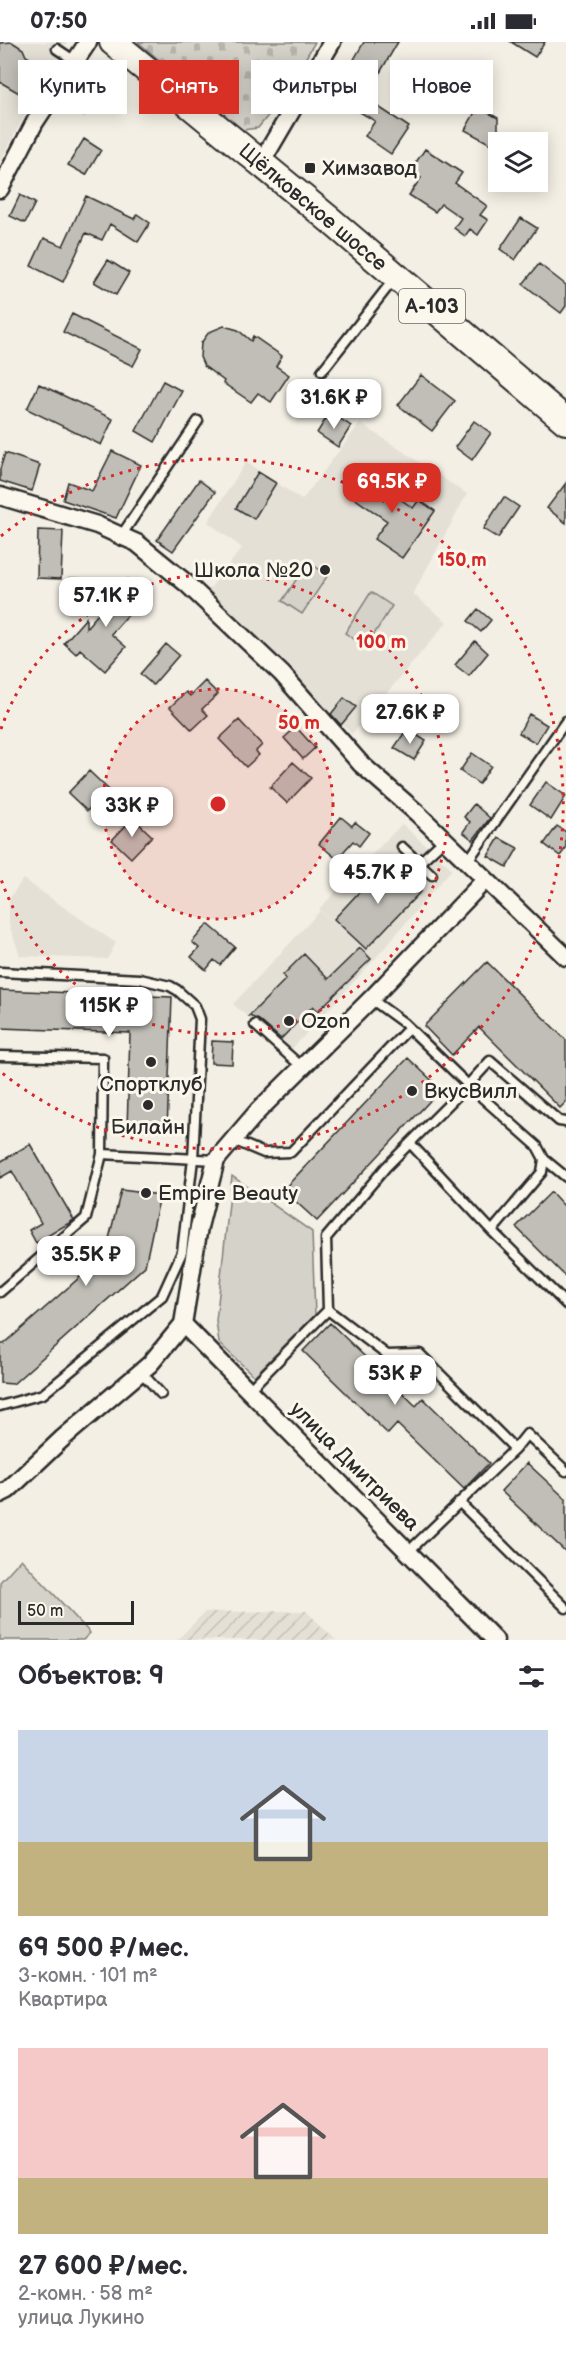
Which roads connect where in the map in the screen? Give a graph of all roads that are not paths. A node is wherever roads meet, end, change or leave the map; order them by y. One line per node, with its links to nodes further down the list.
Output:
1 (88, 42): 6 (street)
2 (113, 42): 8 (main road, Щёлковское шоссе / А-103)
3 (332, 42): 8 (street)
4 (57, 49): 5 (lane)
5 (74, 60)
6 (76, 60)
7 (40, 114): 9 (street)
8 (261, 163): 10 (main road, Щёлковское шоссе / А-103)
9 (0, 189)
10 (396, 276): 11 (lane); 12 (main road, Щёлковское шоссе / А-103)
11 (322, 371)
12 (566, 421)
13 (198, 422): 15 (lane)
14 (0, 496): 15 (street)
15 (121, 536): 17 (street)
16 (566, 721): 19 (lane)
17 (444, 839): 19 (street); 20 (lane)
18 (402, 847): 20 (lane)
19 (467, 862): 22 (street)
20 (419, 863): 21 (lane)
21 (432, 875)
22 (485, 880): 23 (street); 25 (street)
23 (566, 957)
24 (0, 972): 35 (lane)
25 (371, 999): 27 (lane); 29 (street)
26 (255, 1025): 29 (lane)
27 (409, 1028): 30 (lane); 32 (lane)
28 (0, 1056): 34 (lane)
29 (302, 1067): 32 (street)
30 (468, 1085): 31 (lane); 33 (lane); 37 (lane)
31 (566, 1122)
32 (233, 1140): 36 (street)
33 (410, 1143): 39 (lane); 42 (lane)
34 (102, 1154): 35 (lane); 40 (lane)
35 (193, 1159): 36 (lane); 47 (lane)
36 (216, 1160): 43 (street)
37 (544, 1160): 38 (lane); 39 (lane)
38 (566, 1177)
39 (492, 1231): 41 (lane)
40 (0, 1292)
41 (566, 1304)
42 (328, 1310): 45 (lane); 48 (lane)
43 (183, 1324): 44 (street); 45 (street, улица Дмитриева)
44 (141, 1372): 46 (lane); 50 (street)
45 (249, 1390): 52 (street, улица Дмитриева)
46 (161, 1394)
47 (0, 1406)
48 (515, 1449): 49 (lane); 51 (lane)
49 (566, 1471)
50 (0, 1494)
51 (459, 1502): 52 (lane); 53 (lane)
52 (408, 1552): 54 (street, улица Дмитриева)
53 (566, 1608)
54 (495, 1640)

